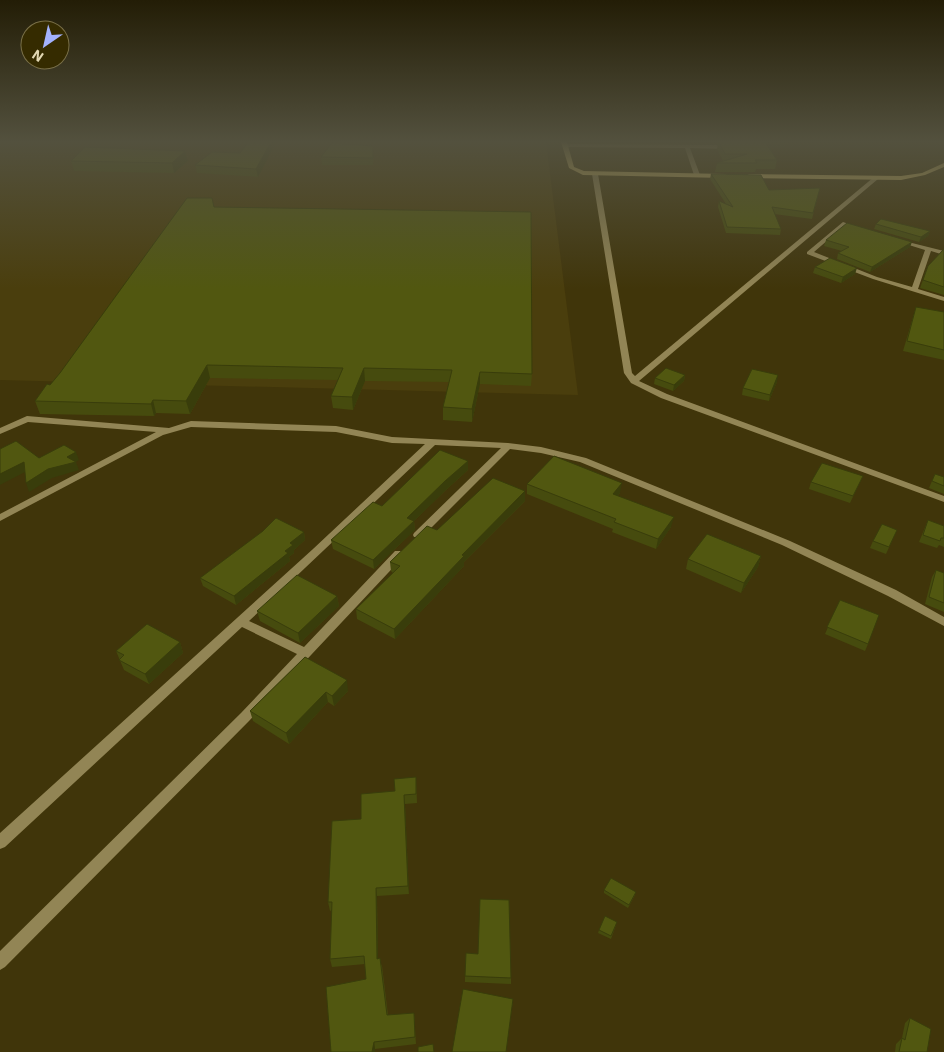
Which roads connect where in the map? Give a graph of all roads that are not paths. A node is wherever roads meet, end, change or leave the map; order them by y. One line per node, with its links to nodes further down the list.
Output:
1 (598, 191): 9 (street)
2 (860, 191): 9 (street)
3 (864, 229): 7 (street)
4 (892, 238): 5 (street)
5 (929, 249): 6 (street); 7 (street)
6 (944, 253)
7 (914, 290): 8 (street)
8 (944, 298)
9 (634, 381): 14 (street)
10 (168, 430): 11 (street); 12 (street); 15 (street)
11 (0, 431)
12 (432, 443): 13 (street); 16 (street)
13 (508, 446): 17 (street); 18 (street)
14 (944, 499)
15 (0, 518)
16 (240, 622): 18 (street); 19 (street)
17 (944, 622)
18 (305, 653): 20 (street)
19 (0, 842)
20 (0, 962)

